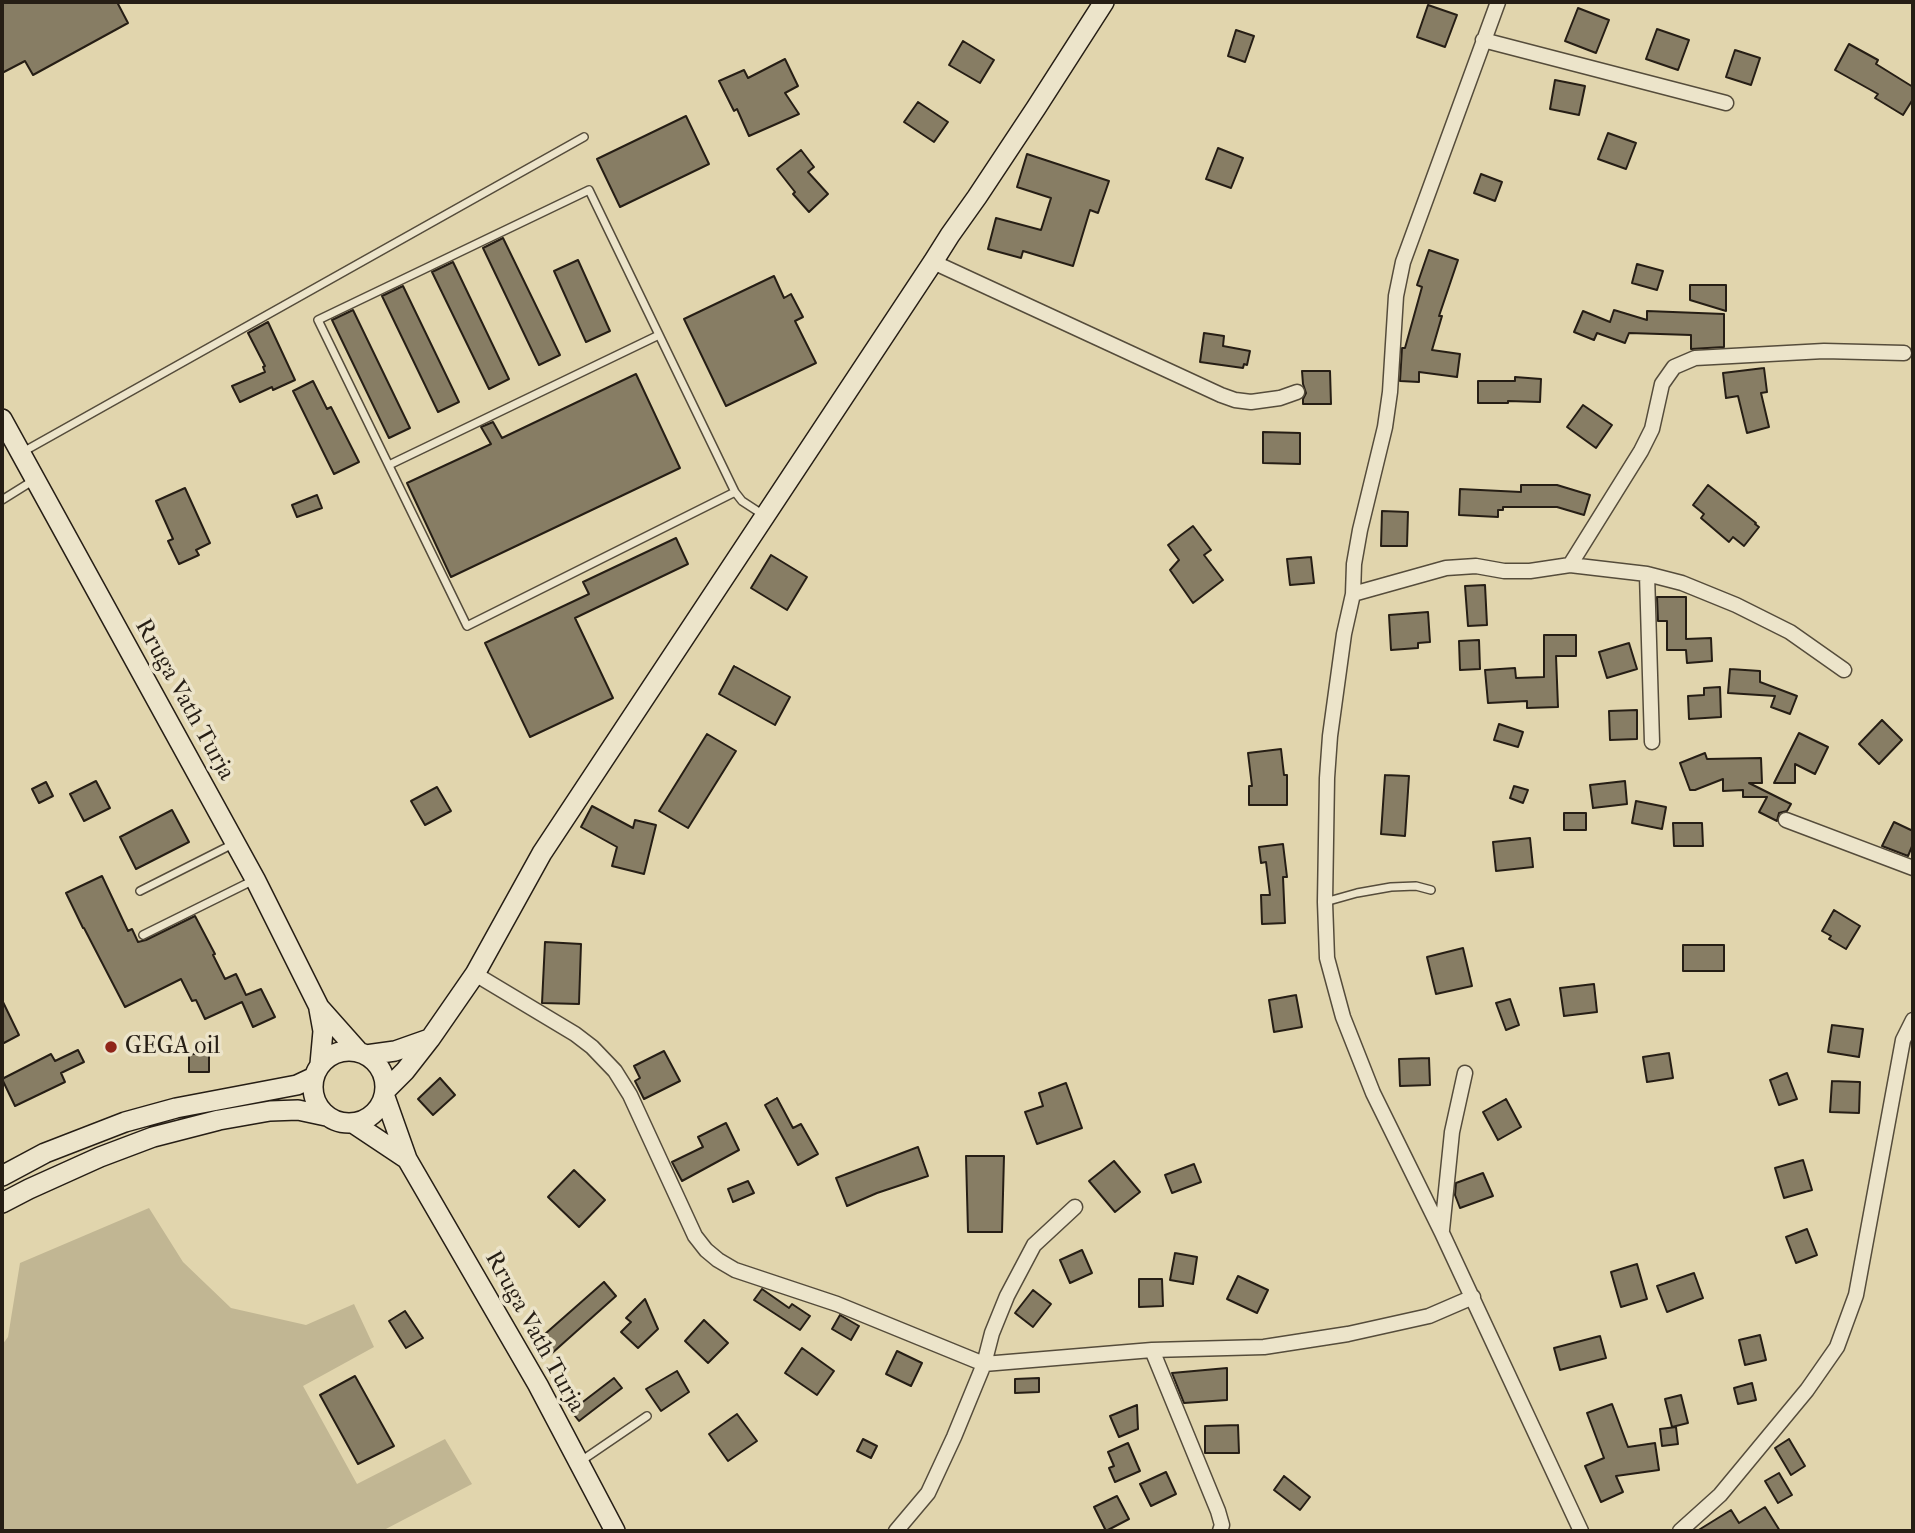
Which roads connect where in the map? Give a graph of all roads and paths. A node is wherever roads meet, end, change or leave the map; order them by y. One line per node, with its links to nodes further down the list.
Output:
1 (1104, 2): 6 (street)
2 (1498, 2): 3 (street)
3 (1483, 40): 4 (street); 19 (street)
4 (1726, 103)
5 (584, 137): 11 (lane)
6 (933, 262): 9 (street); 16 (street)
7 (659, 335): 12 (lane); 12 (lane); 14 (lane)
8 (1904, 353): 17 (street)
9 (1297, 392)
10 (2, 419): 11 (street, Rruga Vath Turja)
11 (20, 453): 13 (street, Rruga Vath Turja)
12 (389, 465): 14 (lane)
13 (35, 480): 15 (lane); 23 (street, Rruga Vath Turja)
14 (735, 492): 16 (lane)
15 (2, 500)
16 (765, 516): 30 (street)
17 (1570, 565): 18 (street); 19 (street)
18 (1647, 574): 20 (street); 21 (street)
19 (1353, 594): 28 (street)
20 (1844, 670)
21 (1652, 742)
22 (1786, 820): 24 (street)
23 (235, 843): 25 (street, Rruga Vath Turja); 27 (lane)
24 (1913, 868)
25 (255, 879): 29 (lane); 31 (street, Rruga Vath Turja)
26 (1431, 890): 28 (lane)
27 (139, 891)
28 (1325, 902): 44 (street)
29 (143, 935)
30 (475, 974): 33 (street); 47 (street)
31 (318, 1007): 34 (street, Rruga Vath Turja); 35 (street, Rruga Vath Turja)
32 (1913, 1020): 54 (street)
33 (430, 1039): 34 (street); 37 (street)
34 (363, 1053): 35 (street); 37 (street, Rruga Vath Turja)
35 (317, 1070): 38 (street, Rruga Vath Turja); 41 (street)
36 (1465, 1073): 44 (street)
37 (385, 1094): 39 (street); 40 (street, Rruga Vath Turja)
38 (326, 1116): 39 (street, Rruga Vath Turja); 42 (street)
39 (353, 1124): 40 (street, Rruga Vath Turja)
40 (407, 1159): 49 (street, Rruga Vath Turja)
41 (2, 1176)
42 (2, 1203)
43 (1075, 1206): 47 (street)
44 (1442, 1233): 45 (street)
45 (1473, 1297): 46 (street); 53 (street)
46 (1153, 1350): 47 (street); 52 (street)
47 (984, 1364): 51 (street)
48 (647, 1416): 49 (lane)
49 (578, 1463): 50 (street, Rruga Vath Turja)
50 (615, 1531)
51 (897, 1531)
52 (1220, 1531)
53 (1581, 1531)
54 (1680, 1531)

